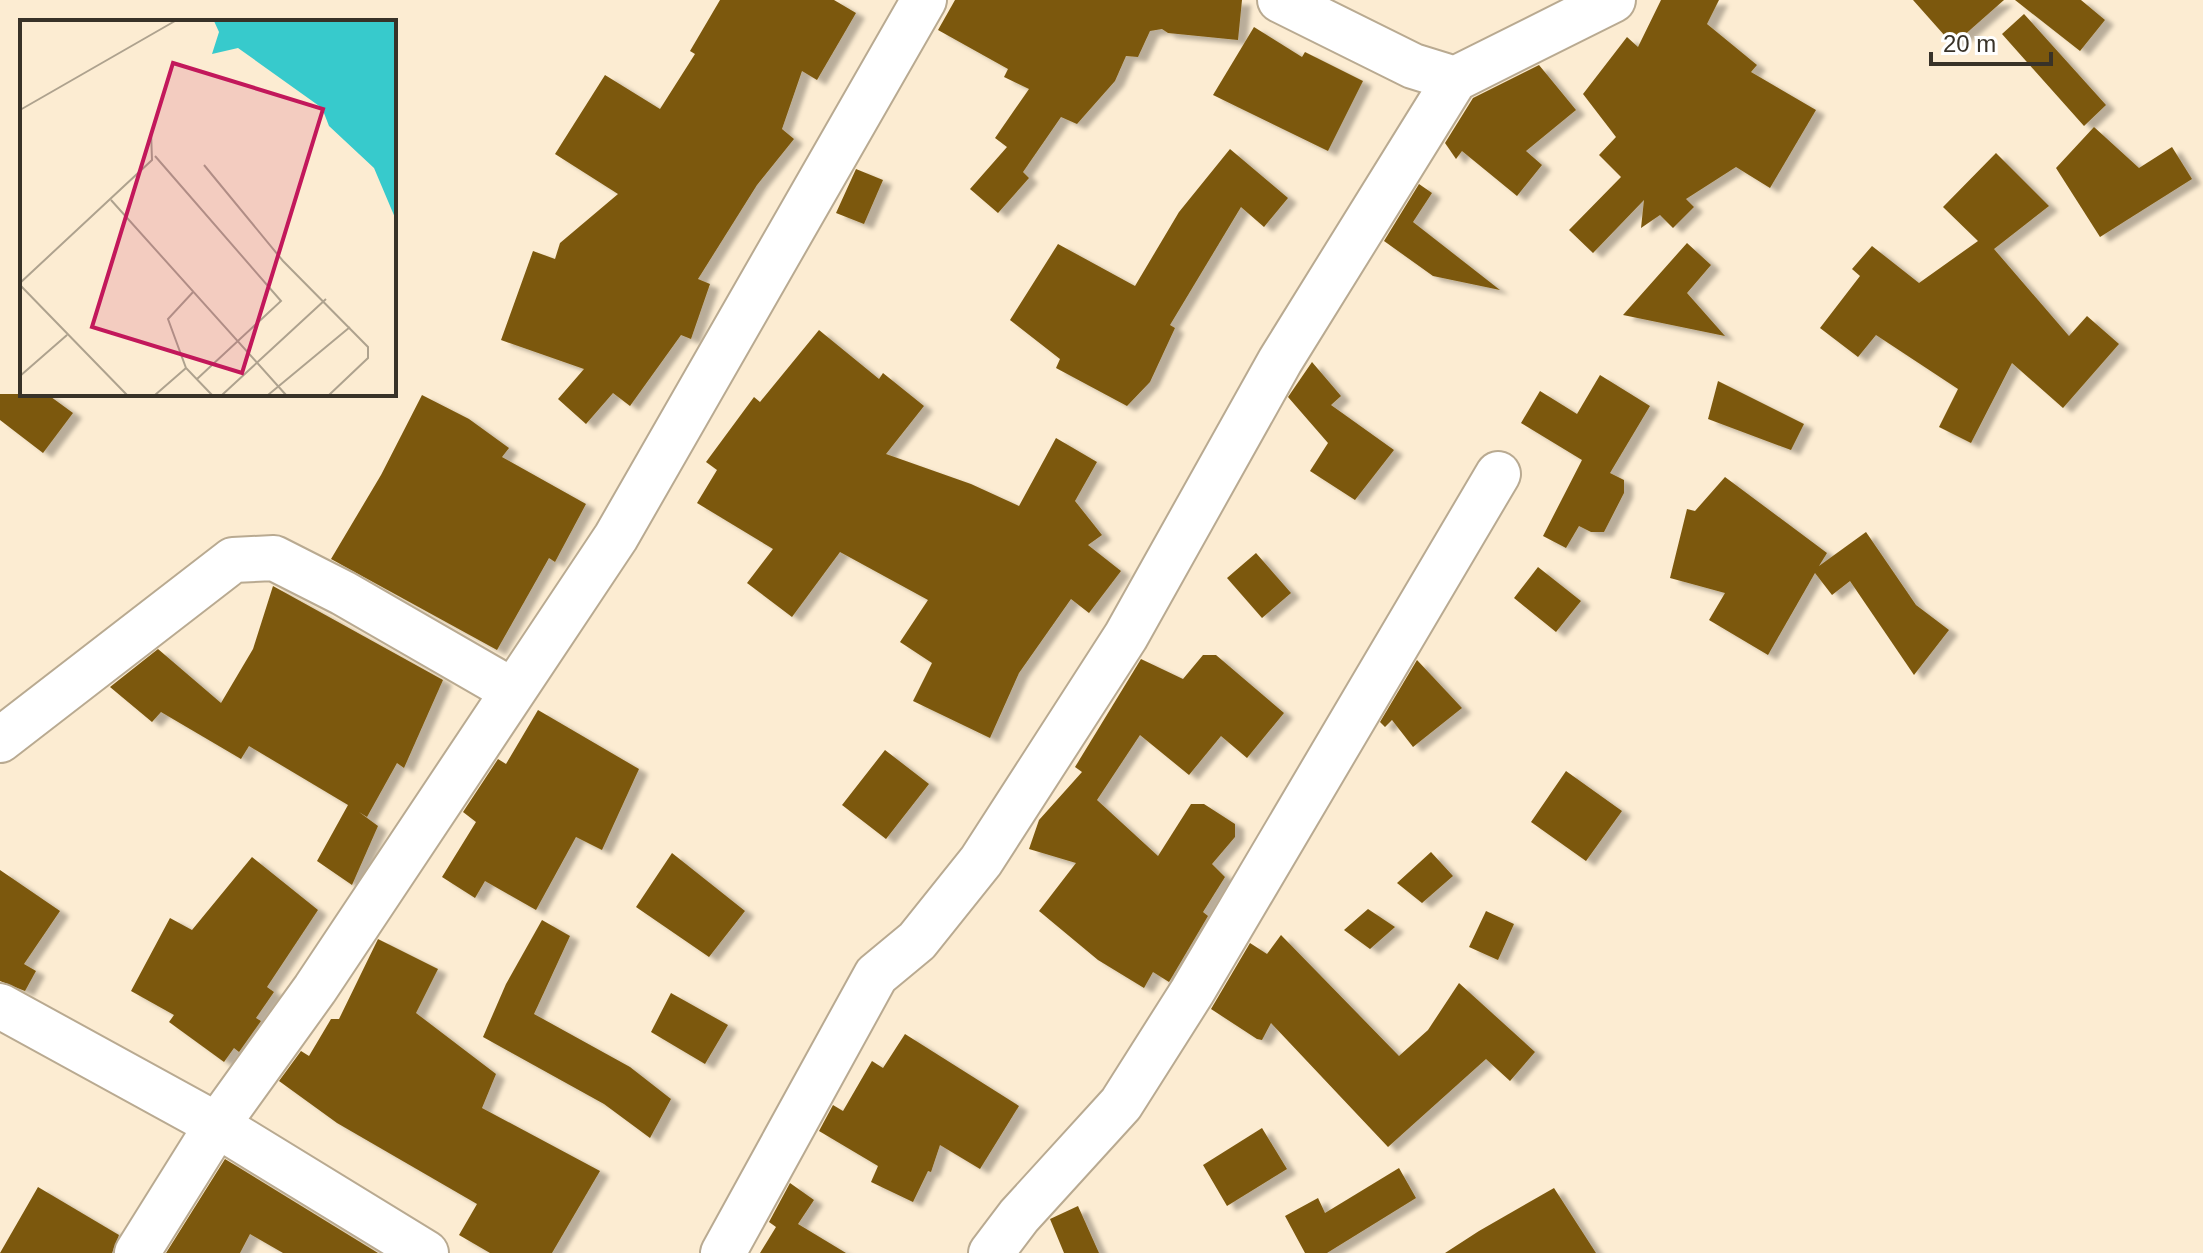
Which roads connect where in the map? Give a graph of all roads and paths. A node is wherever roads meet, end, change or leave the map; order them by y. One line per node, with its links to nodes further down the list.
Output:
1 (924, 0): 6 (street)
2 (1280, 0): 4 (street)
3 (1613, 0): 4 (street)
4 (1455, 79): 12 (street)
5 (1498, 474): 13 (street)
6 (513, 691): 7 (street); 9 (street)
7 (0, 740)
8 (0, 1006): 9 (street)
9 (217, 1125): 10 (street); 11 (street)
10 (137, 1253)
11 (426, 1253)
12 (723, 1253)
13 (991, 1253)

